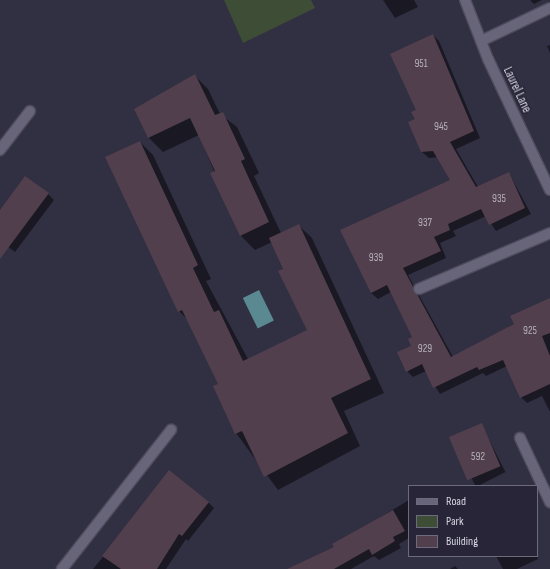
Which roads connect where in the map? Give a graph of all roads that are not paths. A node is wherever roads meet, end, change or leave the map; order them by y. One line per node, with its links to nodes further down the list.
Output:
1 (465, 0): 3 (street, Laurel Lane)
2 (550, 8): 3 (street)
3 (481, 41): 6 (street, Laurel Lane)
4 (30, 111): 5 (street)
5 (0, 150)
6 (550, 190)
7 (550, 233): 8 (street)
8 (419, 289)
9 (171, 430): 12 (street)
10 (520, 438): 11 (street)
11 (550, 502)
12 (62, 569)

